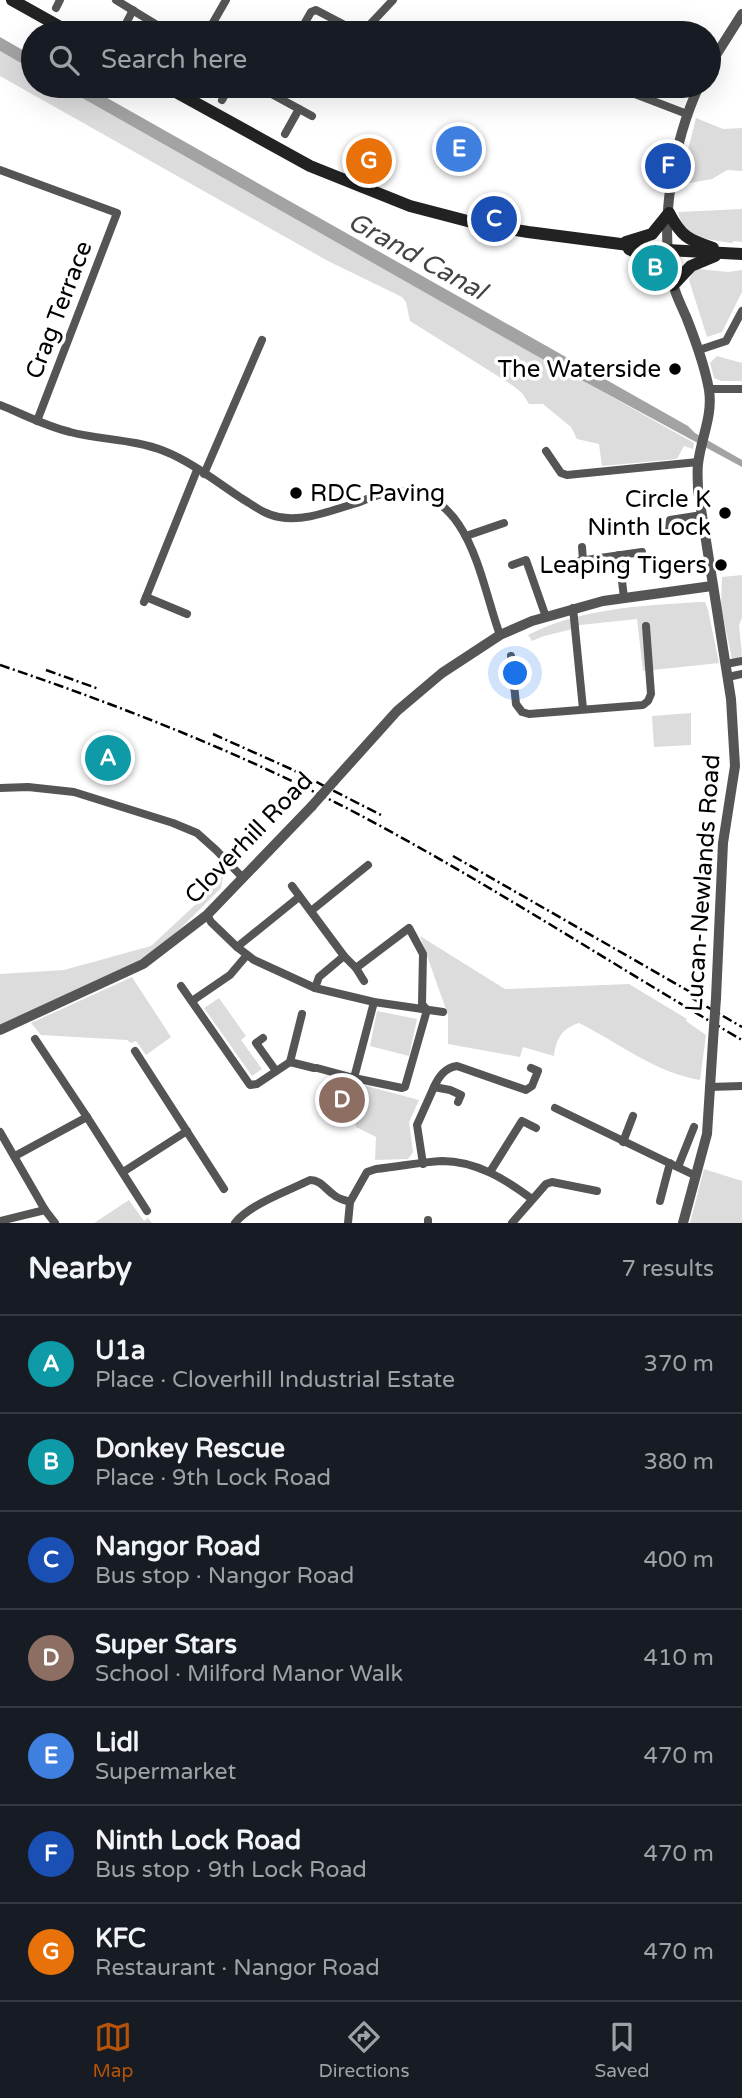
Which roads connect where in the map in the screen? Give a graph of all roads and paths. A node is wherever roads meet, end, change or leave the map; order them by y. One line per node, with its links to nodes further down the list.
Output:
1 (12, 0): 7 (main road)
2 (226, 0): 10 (street)
3 (393, 0): 13 (street)
4 (122, 2): 5 (street)
5 (133, 10): 8 (street); 9 (street)
6 (742, 14): 14 (street)
7 (50, 21)
8 (127, 21)
9 (150, 21)
10 (214, 21)
11 (306, 21): 12 (street)
12 (338, 21)
13 (373, 21)
14 (721, 47)
15 (187, 98): 25 (main road)
16 (279, 98): 19 (street)
17 (645, 98): 20 (street)
18 (694, 98): 20 (street, Lucan-Newlands Road)
19 (299, 109): 21 (street); 22 (street)
20 (687, 114): 24 (street, Lucan-Newlands Road)
21 (312, 116)
22 (285, 134)
23 (0, 170): 36 (street, Crag Terrace)
24 (669, 213): 25 (main road); 26 (street, Lucan-Newlands Road); 27 (main road)
25 (619, 244): 26 (main road); 29 (main road)
26 (667, 250): 27 (main road); 29 (street, Lucan-Newlands Road)
27 (726, 253): 28 (main road); 29 (main road)
28 (742, 254)
29 (673, 285): 32 (street, Lucan-Newlands Road)
30 (742, 311): 32 (street)
31 (262, 341): 39 (street)
32 (699, 350): 33 (street, Lucan-Newlands Road)
33 (709, 389): 34 (street); 38 (street, Lucan-Newlands Road)
34 (742, 389)
35 (0, 405): 36 (street)
36 (37, 421): 39 (street)
37 (546, 451): 38 (street)
38 (698, 462): 40 (street, Lucan-Newlands Road)
39 (200, 472): 43 (street); 53 (street)
40 (702, 515): 42 (street); 50 (street, Lucan-Newlands Road)
41 (504, 523): 43 (street)
42 (669, 531)
43 (466, 536): 56 (street)
44 (582, 547): 47 (street)
45 (642, 552): 46 (street)
46 (619, 555): 47 (street); 51 (street)
47 (583, 560): 48 (street)
48 (572, 562)
49 (512, 565): 54 (street)
50 (712, 586): 51 (street, Cloverhill Road); 59 (street, Lucan-Newlands Road)
51 (624, 598): 52 (street, Cloverhill Road)
52 (573, 608): 54 (street, Cloverhill Road); 62 (street)
53 (187, 614)
54 (546, 617): 56 (street, Cloverhill Road)
55 (646, 626): 62 (street)
56 (500, 635): 66 (street, Cloverhill Road, bridge)
57 (511, 656): 62 (street)
58 (742, 661): 59 (street)
59 (726, 664): 61 (street, Lucan-Newlands Road)
60 (742, 674): 61 (street)
61 (728, 677): 64 (street, Lucan-Newlands Road)
62 (583, 709)
63 (0, 788): 66 (street)
64 (737, 788): 93 (street, Lucan-Newlands Road, bridge)
65 (368, 865): 69 (street)
66 (243, 878): 70 (street, Cloverhill Road)
67 (292, 886): 68 (street)
68 (299, 897): 69 (street); 71 (street)
69 (311, 911): 73 (street)
70 (206, 915): 71 (street); 83 (street, Cloverhill Road)
71 (237, 947): 72 (street)
72 (247, 955): 77 (street); 78 (street)
73 (344, 956): 74 (street); 77 (street)
74 (356, 968): 75 (street); 80 (street)
75 (364, 981)
76 (181, 986): 78 (street)
77 (315, 988): 79 (street)
78 (192, 1001): 89 (street)
79 (374, 1002): 80 (street); 90 (street)
80 (426, 1010): 81 (street); 90 (street)
81 (443, 1012)
82 (302, 1014): 87 (street)
83 (0, 1030)
84 (263, 1038): 89 (street)
85 (35, 1039): 96 (street)
86 (135, 1051): 100 (street)
87 (290, 1062): 89 (street); 90 (street)
88 (531, 1068): 92 (street)
89 (276, 1071)
90 (354, 1078)
91 (742, 1086): 93 (street)
92 (434, 1087): 94 (street); 104 (street)
93 (709, 1087): 108 (street, Lucan-Newlands Road)
94 (458, 1102)
95 (555, 1108): 102 (street)
96 (87, 1116): 103 (street); 106 (street)
97 (633, 1116): 102 (street)
98 (694, 1127): 105 (street)
99 (536, 1128): 107 (street)
100 (187, 1131): 106 (street); 109 (street)
101 (0, 1132): 103 (street)
102 (623, 1142): 105 (street)
103 (15, 1156): 114 (street)
104 (423, 1164): 107 (street); 113 (street)
105 (674, 1165): 108 (street); 112 (street)
106 (123, 1172): 115 (street)
107 (491, 1172): 111 (street)
108 (696, 1176): 121 (street, Lucan-Newlands Road)
109 (224, 1189)
110 (597, 1191): 111 (street)
111 (532, 1199): 120 (street)
112 (660, 1201)
113 (350, 1202): 118 (street); 119 (street)
114 (45, 1210): 116 (street); 117 (street)
115 (147, 1211)
116 (0, 1221)
117 (55, 1223)
118 (235, 1223)
119 (348, 1223)
120 (512, 1223)
121 (683, 1223)

